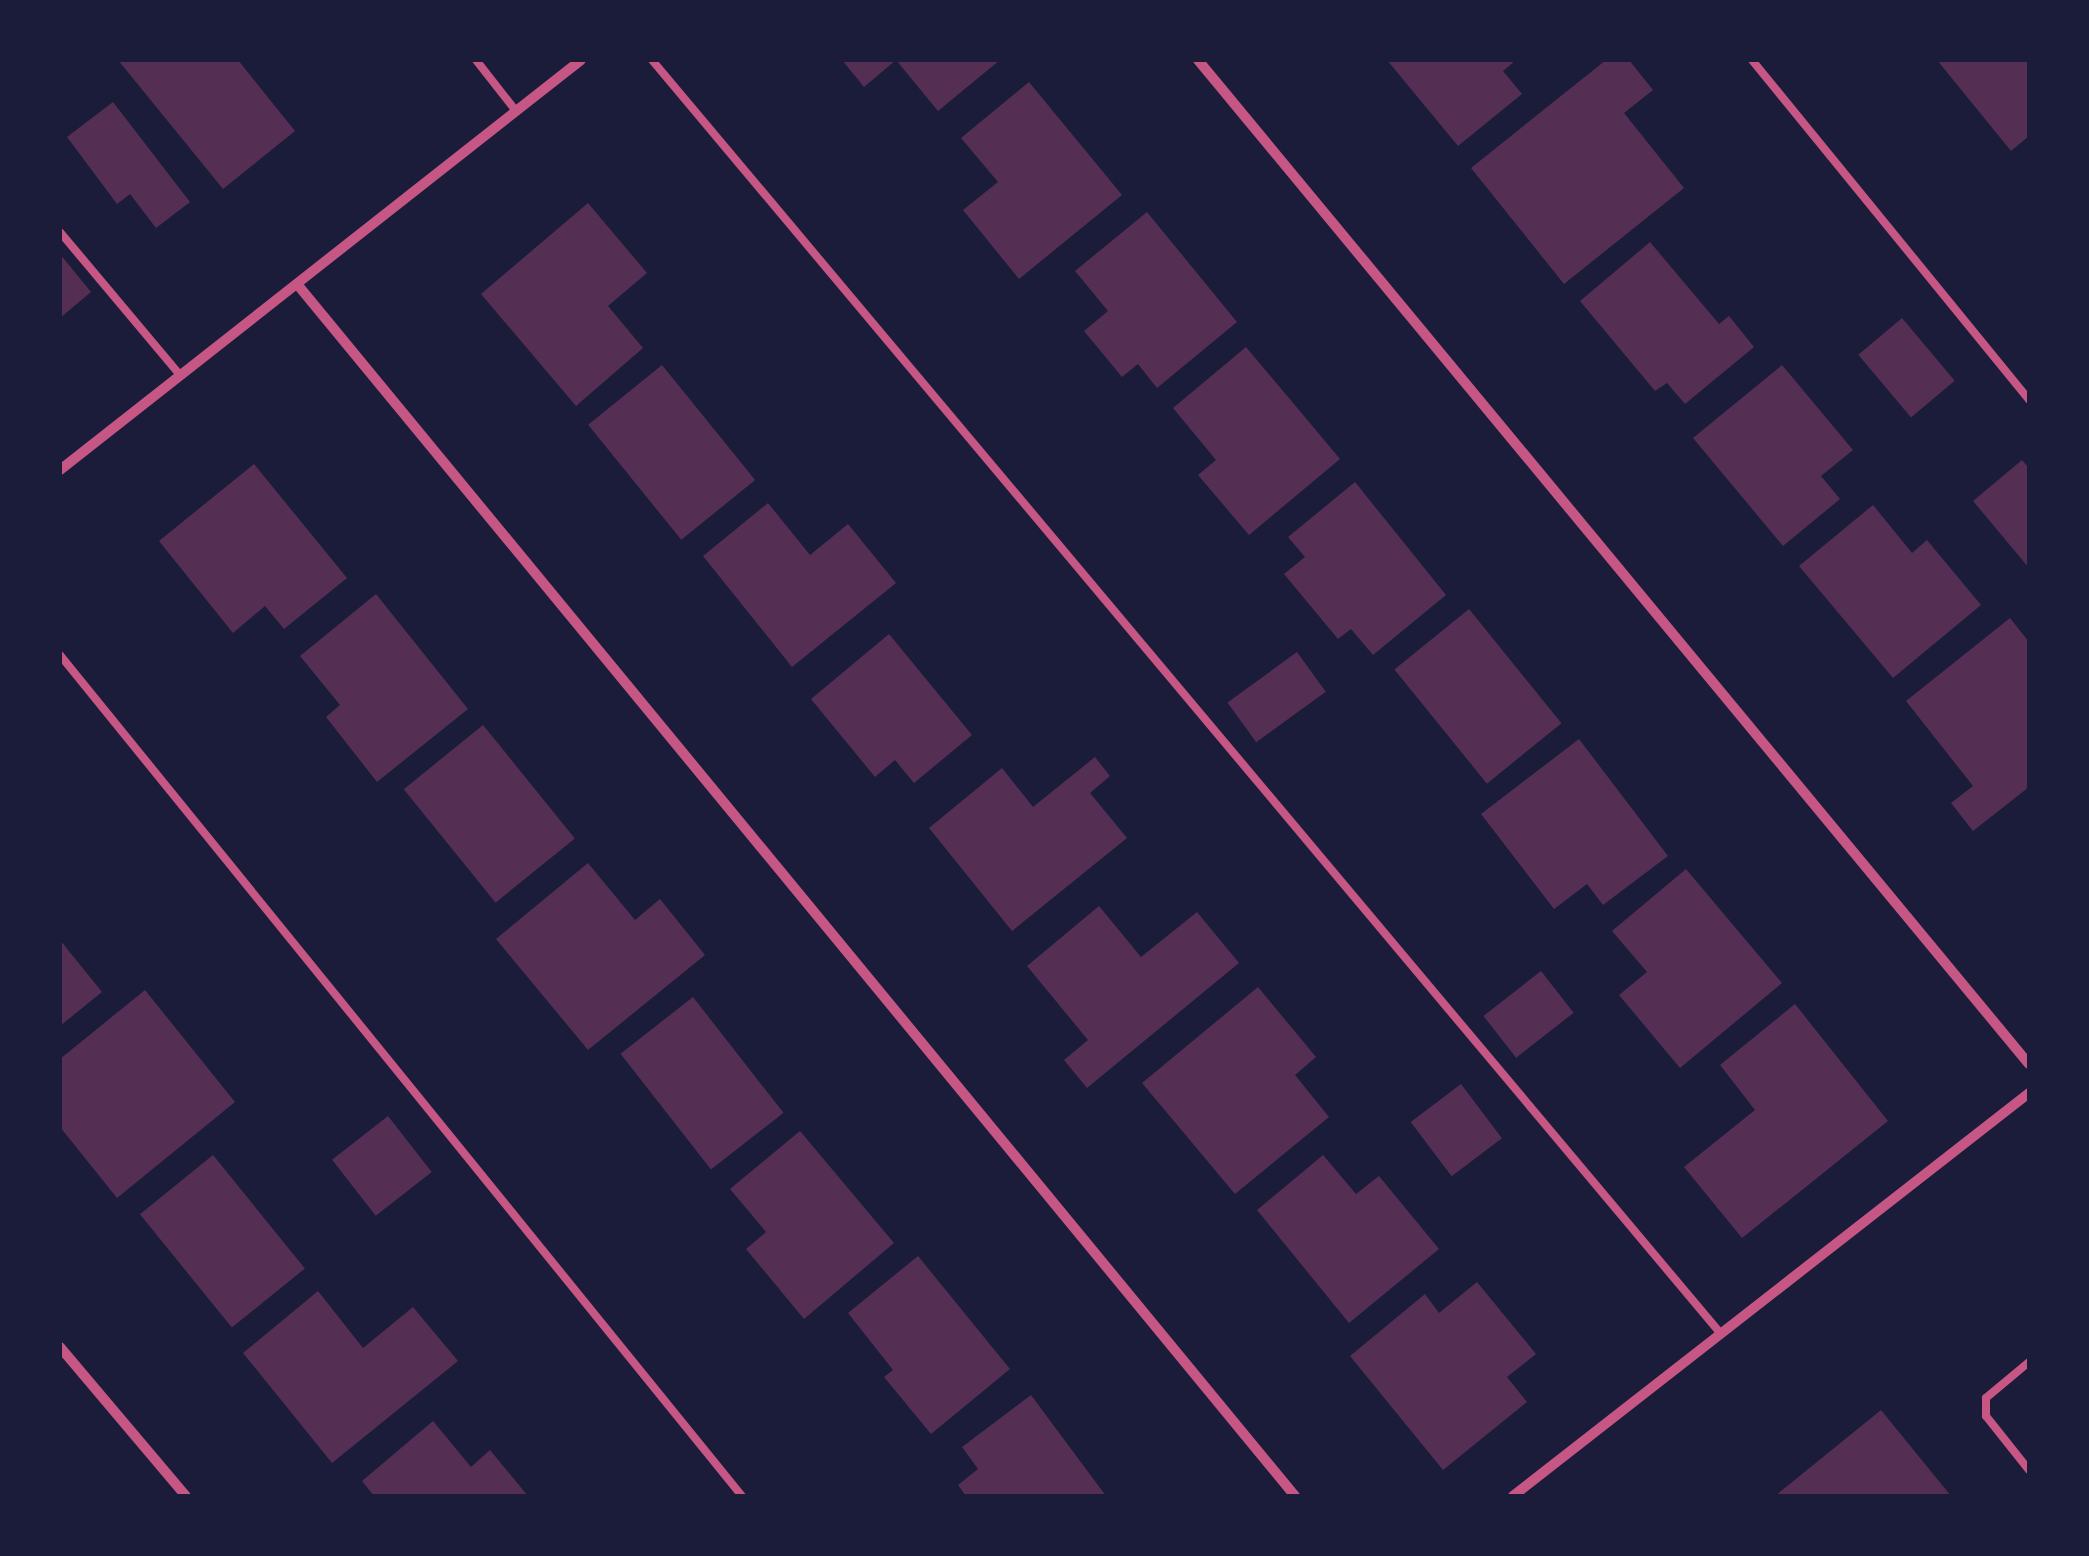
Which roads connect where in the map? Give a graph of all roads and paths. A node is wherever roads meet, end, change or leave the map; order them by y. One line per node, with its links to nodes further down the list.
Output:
1 (476, 60): 6 (lane)
2 (581, 60): 6 (street)
3 (652, 60): 15 (lane)
4 (1198, 60): 13 (street)
5 (1752, 60): 10 (lane)
6 (516, 111): 8 (street)
7 (60, 232): 9 (lane)
8 (297, 284): 9 (street); 21 (street)
9 (180, 376): 11 (street)
10 (2029, 400)
11 (60, 470)
12 (60, 655): 20 (lane)
13 (2029, 1064)
14 (2029, 1093): 15 (street)
15 (1721, 1334): 22 (street)
16 (60, 1347): 19 (street)
17 (2029, 1362): 18 (lane)
18 (2029, 1470)
19 (186, 1496)
20 (742, 1496)
21 (1294, 1496)
22 (1513, 1496)

